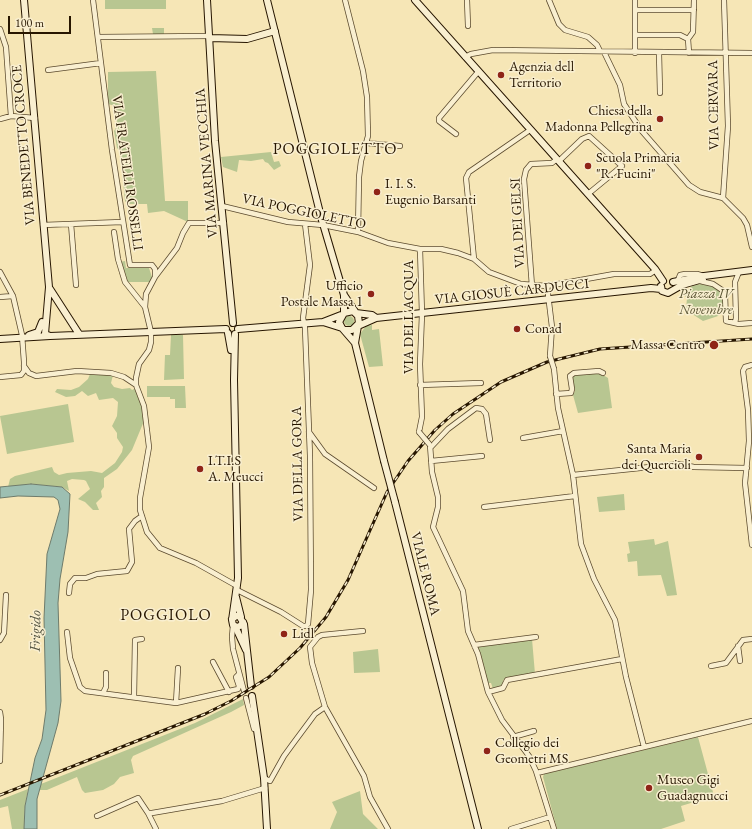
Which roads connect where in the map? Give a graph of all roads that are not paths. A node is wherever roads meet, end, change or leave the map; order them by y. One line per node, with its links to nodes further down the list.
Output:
1 (24, 0): 33 (main road, VIA BENEDETTO CROCE)
2 (93, 0): 18 (street, VIA FRATELLI ROSSELLI)
3 (207, 0): 19 (main road, VIA MARINA VECCHIA)
4 (267, 0): 16 (main road)
5 (345, 0): 37 (street)
6 (415, 0): 27 (main road)
7 (467, 0): 14 (street)
8 (549, 0): 21 (street)
9 (635, 0): 12 (street)
10 (694, 0): 13 (street)
11 (724, 0): 25 (street, VIA CERVARA)
12 (635, 10): 13 (street); 17 (street)
13 (694, 10): 20 (street)
14 (468, 26)
15 (0, 29): 32 (street)
16 (275, 31): 19 (main road); 48 (main road)
17 (635, 35): 20 (street); 22 (street)
18 (98, 37): 19 (street); 28 (street, VIA FRATELLI ROSSELLI)
19 (209, 37): 42 (main road, VIA MARINA VECCHIA)
20 (688, 39): 24 (street)
21 (602, 52): 22 (street); 27 (street); 41 (street)
22 (635, 53): 23 (street)
23 (659, 53): 24 (street); 31 (street)
24 (689, 53): 25 (street)
25 (725, 53): 26 (street); 41 (street, VIA CERVARA)
26 (752, 53)
27 (465, 57): 30 (main road)
28 (101, 63): 29 (street); 43 (street, VIA FRATELLI ROSSELLI)
29 (48, 70)
30 (478, 72): 35 (main road); 36 (street)
31 (660, 93)
32 (11, 116): 33 (street); 34 (street)
33 (34, 118): 47 (main road, VIA BENEDETTO CROCE)
34 (0, 119)
35 (530, 130): 39 (main road); 53 (street)
36 (456, 134)
37 (366, 143): 38 (street); 50 (street)
38 (400, 146)
39 (558, 160): 40 (main road); 40 (street); 65 (street, VIA DEI GELSI)
40 (588, 194): 56 (main road)
41 (723, 198): 51 (street)
42 (222, 206): 44 (main road, VIA MARINA VECCHIA); 46 (street, VIA POGGIOLETTO)
43 (122, 222): 45 (street); 54 (street, VIA FRATELLI ROSSELLI)
44 (224, 223): 55 (street); 83 (main road, VIA MARINA VECCHIA)
45 (71, 224): 47 (street); 64 (street)
46 (305, 224): 48 (street, VIA POGGIOLETTO); 84 (street, VIA DELLA GORA)
47 (43, 225): 67 (main road, VIA BENEDETTO CROCE)
48 (323, 225): 50 (street, VIA POGGIOLETTO); 70 (main road)
49 (114, 232): 74 (street)
50 (358, 232): 52 (street, VIA POGGIOLETTO)
51 (752, 247)
52 (420, 249): 53 (street, VIA POGGIOLETTO); 79 (street, VIA DELL'ACQUA)
53 (474, 259): 65 (street, VIA POGGIOLETTO)
54 (152, 266): 55 (street, VIA FRATELLI ROSSELLI); 60 (street, VIA FRATELLI ROSSELLI)
55 (164, 266): 60 (street)
56 (656, 270): 62 (main road); 66 (street, VIA POGGIOLETTO)
57 (752, 270): 59 (main road)
58 (0, 272): 71 (street)
59 (739, 272): 61 (main road); 85 (street)
60 (155, 277): 74 (street)
61 (704, 278): 63 (main road); 68 (main road); 85 (street)
62 (664, 281): 63 (main road); 69 (main road)
63 (675, 281): 68 (main road)
64 (76, 285)
65 (532, 286): 66 (street, VIA POGGIOLETTO)
66 (547, 286): 73 (street)
67 (49, 287): 75 (main road, VIA BENEDETTO CROCE); 76 (main road, VIA BENEDETTO CROCE)
68 (674, 288): 69 (main road)
69 (661, 289): 73 (main road, VIA GIOSUÈ CARDUCCI)
70 (344, 295): 77 (main road); 78 (main road)
71 (13, 296): 72 (street); 94 (street)
72 (0, 297)
73 (549, 300): 79 (main road, VIA GIOSUÈ CARDUCCI); 104 (street, bridge)
74 (145, 307): 92 (street)
75 (47, 308): 76 (main road); 80 (main road, VIA BENEDETTO CROCE)
76 (61, 308): 91 (main road, VIA BENEDETTO CROCE)
77 (356, 313): 78 (main road); 81 (main road, VIA GIOSUÈ CARDUCCI); 87 (main road)
78 (342, 314): 82 (main road); 88 (main road)
79 (422, 314): 81 (main road, VIA GIOSUÈ CARDUCCI); 103 (street, VIA DELL'ACQUA)
80 (45, 315): 93 (main road, VIA BENEDETTO CROCE); 94 (main road, VIA BENEDETTO CROCE)
81 (376, 318): 87 (main road, VIA GIOSUÈ CARDUCCI)
82 (323, 322): 84 (main road); 88 (main road)
83 (233, 323): 89 (main road); 90 (main road)
84 (303, 323): 90 (main road); 106 (street, VIA DELLA GORA)
85 (735, 323): 86 (street)
86 (752, 323)
87 (358, 326): 88 (main road); 96 (main road, VIALE ROMA)
88 (344, 329): 96 (main road)
89 (227, 331): 90 (main road); 92 (main road); 107 (main road)
90 (237, 331): 107 (main road)
91 (77, 332): 92 (main road); 93 (main road)
92 (151, 332): 102 (street)
93 (48, 335): 94 (main road)
94 (22, 337): 95 (main road); 98 (street)
95 (0, 339)
96 (356, 343): 168 (main road, VIALE ROMA, bridge)
97 (752, 365): 109 (street)
98 (24, 366): 100 (street); 102 (street)
99 (603, 373): 104 (street)
100 (0, 377)
101 (481, 383): 103 (street, VIA DELL'ACQUA)
102 (136, 385): 119 (street)
103 (420, 385): 111 (street, VIA DELL'ACQUA, bridge)
104 (556, 394): 105 (street)
105 (563, 431): 108 (street); 115 (street)
106 (309, 432): 116 (street); 121 (street, VIA DELLA GORA)
107 (235, 434): 121 (main road)
108 (523, 438)
109 (750, 439): 114 (street)
110 (490, 440): 111 (street)
111 (431, 446): 113 (street)
112 (482, 456): 113 (street)
113 (432, 462): 133 (street)
114 (747, 468): 115 (street); 120 (street)
115 (573, 475): 117 (street)
116 (374, 488)
117 (575, 496): 118 (street); 136 (street)
118 (484, 507)
119 (142, 516): 121 (street); 122 (street)
120 (752, 545)
121 (236, 591): 124 (main road); 125 (main road)
122 (69, 593)
123 (6, 595): 132 (street)
124 (242, 619): 125 (main road); 125 (main road); 128 (main road)
125 (233, 623): 128 (main road); 135 (street)
126 (363, 631): 151 (street)
127 (67, 632): 147 (street)
128 (243, 636): 135 (street); 143 (main road)
129 (536, 637): 133 (street)
130 (752, 638): 134 (street)
131 (142, 639): 148 (street)
132 (0, 640)
133 (474, 646): 146 (street)
134 (738, 646): 137 (street); 139 (street)
135 (234, 650): 142 (street)
136 (622, 659): 146 (street); 157 (street)
137 (740, 661)
138 (212, 662): 145 (street)
139 (711, 666)
140 (178, 668): 150 (street)
141 (106, 673): 147 (street)
142 (239, 674): 144 (street); 145 (street)
143 (251, 686)
144 (244, 691)
145 (229, 692): 150 (street)
146 (488, 692): 156 (street)
147 (103, 693): 148 (street)
148 (134, 697): 150 (street)
149 (249, 697): 160 (main road)
150 (176, 703)
151 (325, 707): 160 (street); 167 (street)
152 (0, 712): 153 (street)
153 (1, 719): 158 (street)
154 (752, 721): 157 (street)
155 (534, 731): 156 (street)
156 (513, 737): 159 (street)
157 (644, 747): 159 (street)
158 (0, 761)
159 (537, 773): 164 (street)
160 (264, 778): 161 (main road)
161 (265, 788): 162 (street); 166 (main road)
162 (148, 813): 163 (street); 165 (street)
163 (97, 816)
164 (550, 817): 169 (street); 170 (street)
165 (156, 829)
166 (267, 829)
167 (388, 829)
168 (478, 829)
169 (511, 829)
170 (554, 829)

